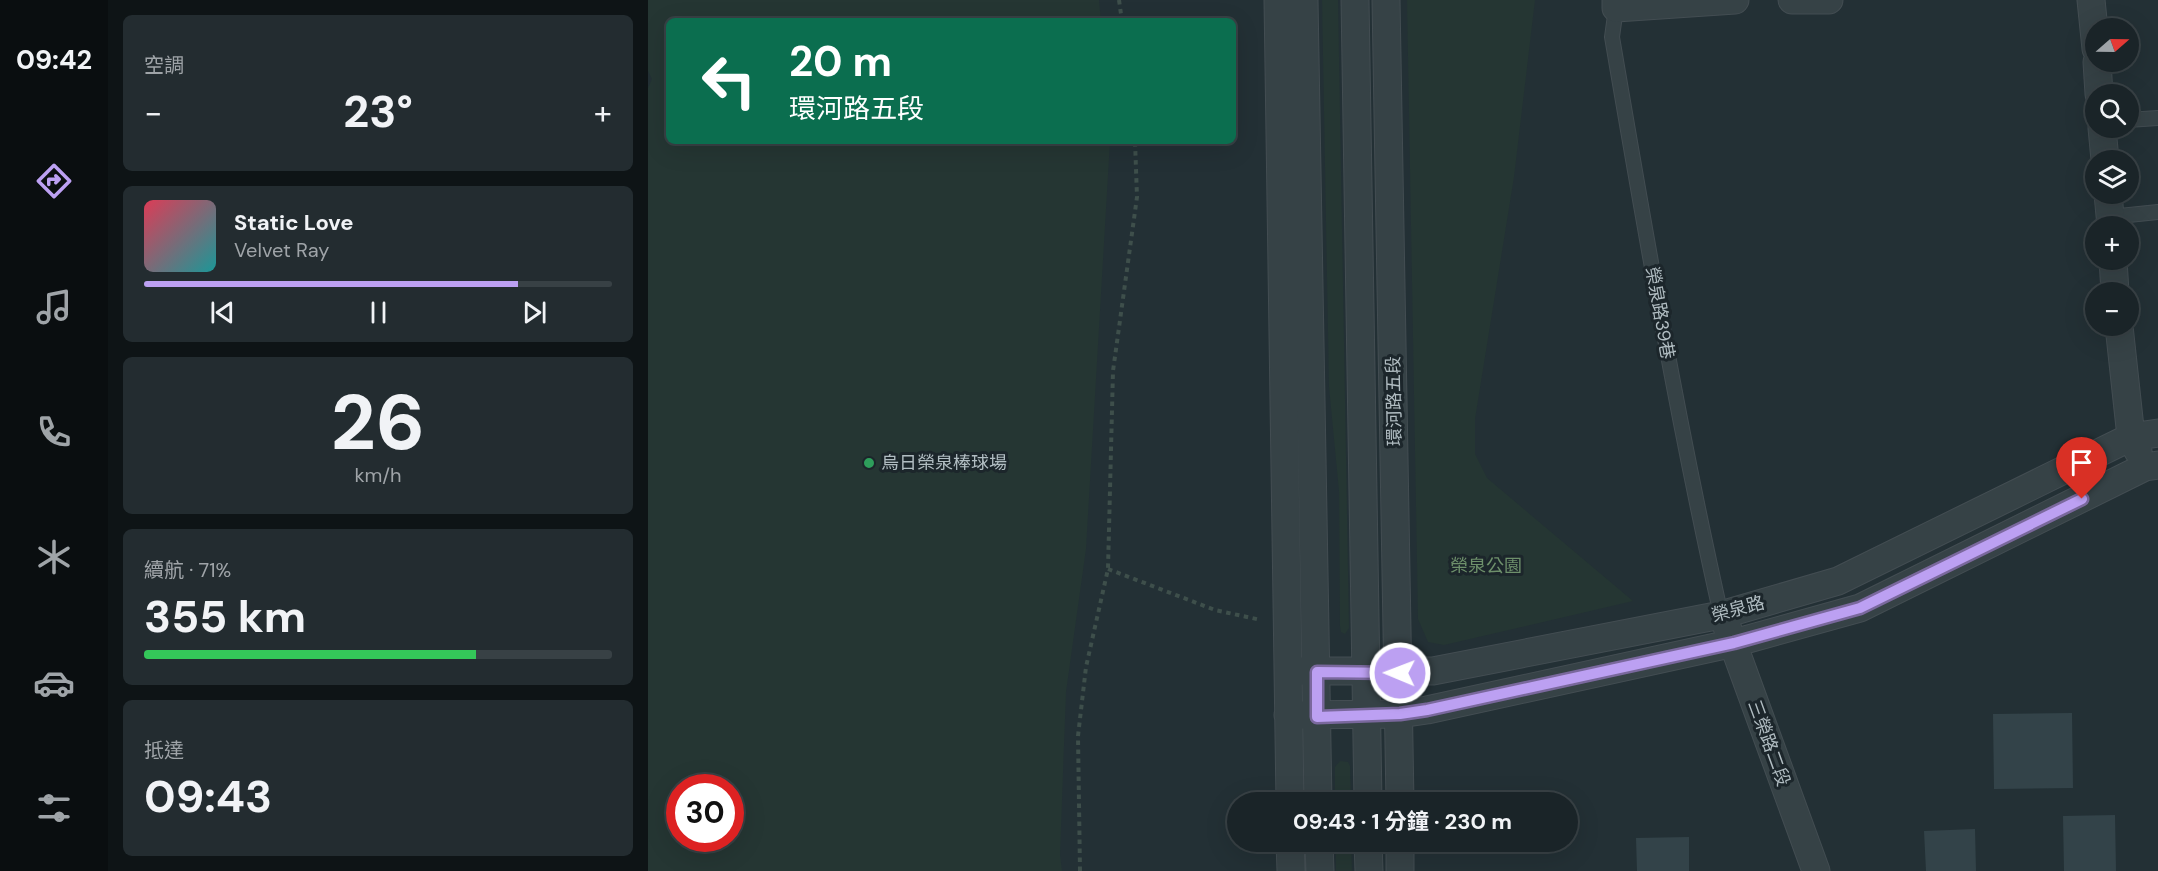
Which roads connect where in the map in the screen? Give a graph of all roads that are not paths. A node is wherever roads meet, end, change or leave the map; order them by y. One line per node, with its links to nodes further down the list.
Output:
1 (1278, 0): 21 (street)
2 (1304, 0): 22 (street)
3 (1355, 0): 23 (street, 環河路五段)
4 (1386, 0): 24 (street, 環河路五段)
5 (1735, 0): 9 (street)
6 (1791, 0): 7 (street)
7 (1829, 0)
8 (2091, 0): 10 (street)
9 (1616, 4): 19 (lane, 榮泉路39巷)
10 (2093, 18)
11 (2158, 118): 12 (lane)
12 (2139, 119)
13 (2110, 212): 14 (lane)
14 (2158, 212)
15 (2120, 336): 17 (street)
16 (2158, 433): 17 (street, 榮泉路)
17 (2131, 437): 18 (street); 19 (street, 榮泉路)
18 (2152, 466): 20 (street, 榮泉路)
19 (1721, 615): 20 (street, 三榮路二段); 24 (street, 榮泉路)
20 (1734, 643): 26 (street, 榮泉路); 41 (street, 三榮路二段)
21 (1288, 671): 22 (street, 榮泉路); 27 (street)
22 (1317, 672): 23 (street, 榮泉路); 28 (street)
23 (1366, 673): 24 (street, 榮泉路); 25 (street, 環河路五段)
24 (1400, 673): 26 (street, 環河路五段)
25 (1366, 714): 26 (street, 榮泉路); 28 (street, 榮泉路); 31 (street, 環河路五段)
26 (1400, 714): 32 (street, 環河路五段)
27 (1288, 716): 28 (street, 榮泉路); 29 (street)
28 (1317, 717): 30 (street)
29 (1290, 792)
30 (1318, 792)
31 (1368, 792)
32 (1400, 792)
33 (1290, 852): 37 (street)
34 (1319, 852): 38 (street)
35 (1368, 852): 39 (street)
36 (1400, 852): 40 (street)
37 (1291, 871)
38 (1320, 871)
39 (1369, 871)
40 (1400, 871)
41 (1816, 871)

